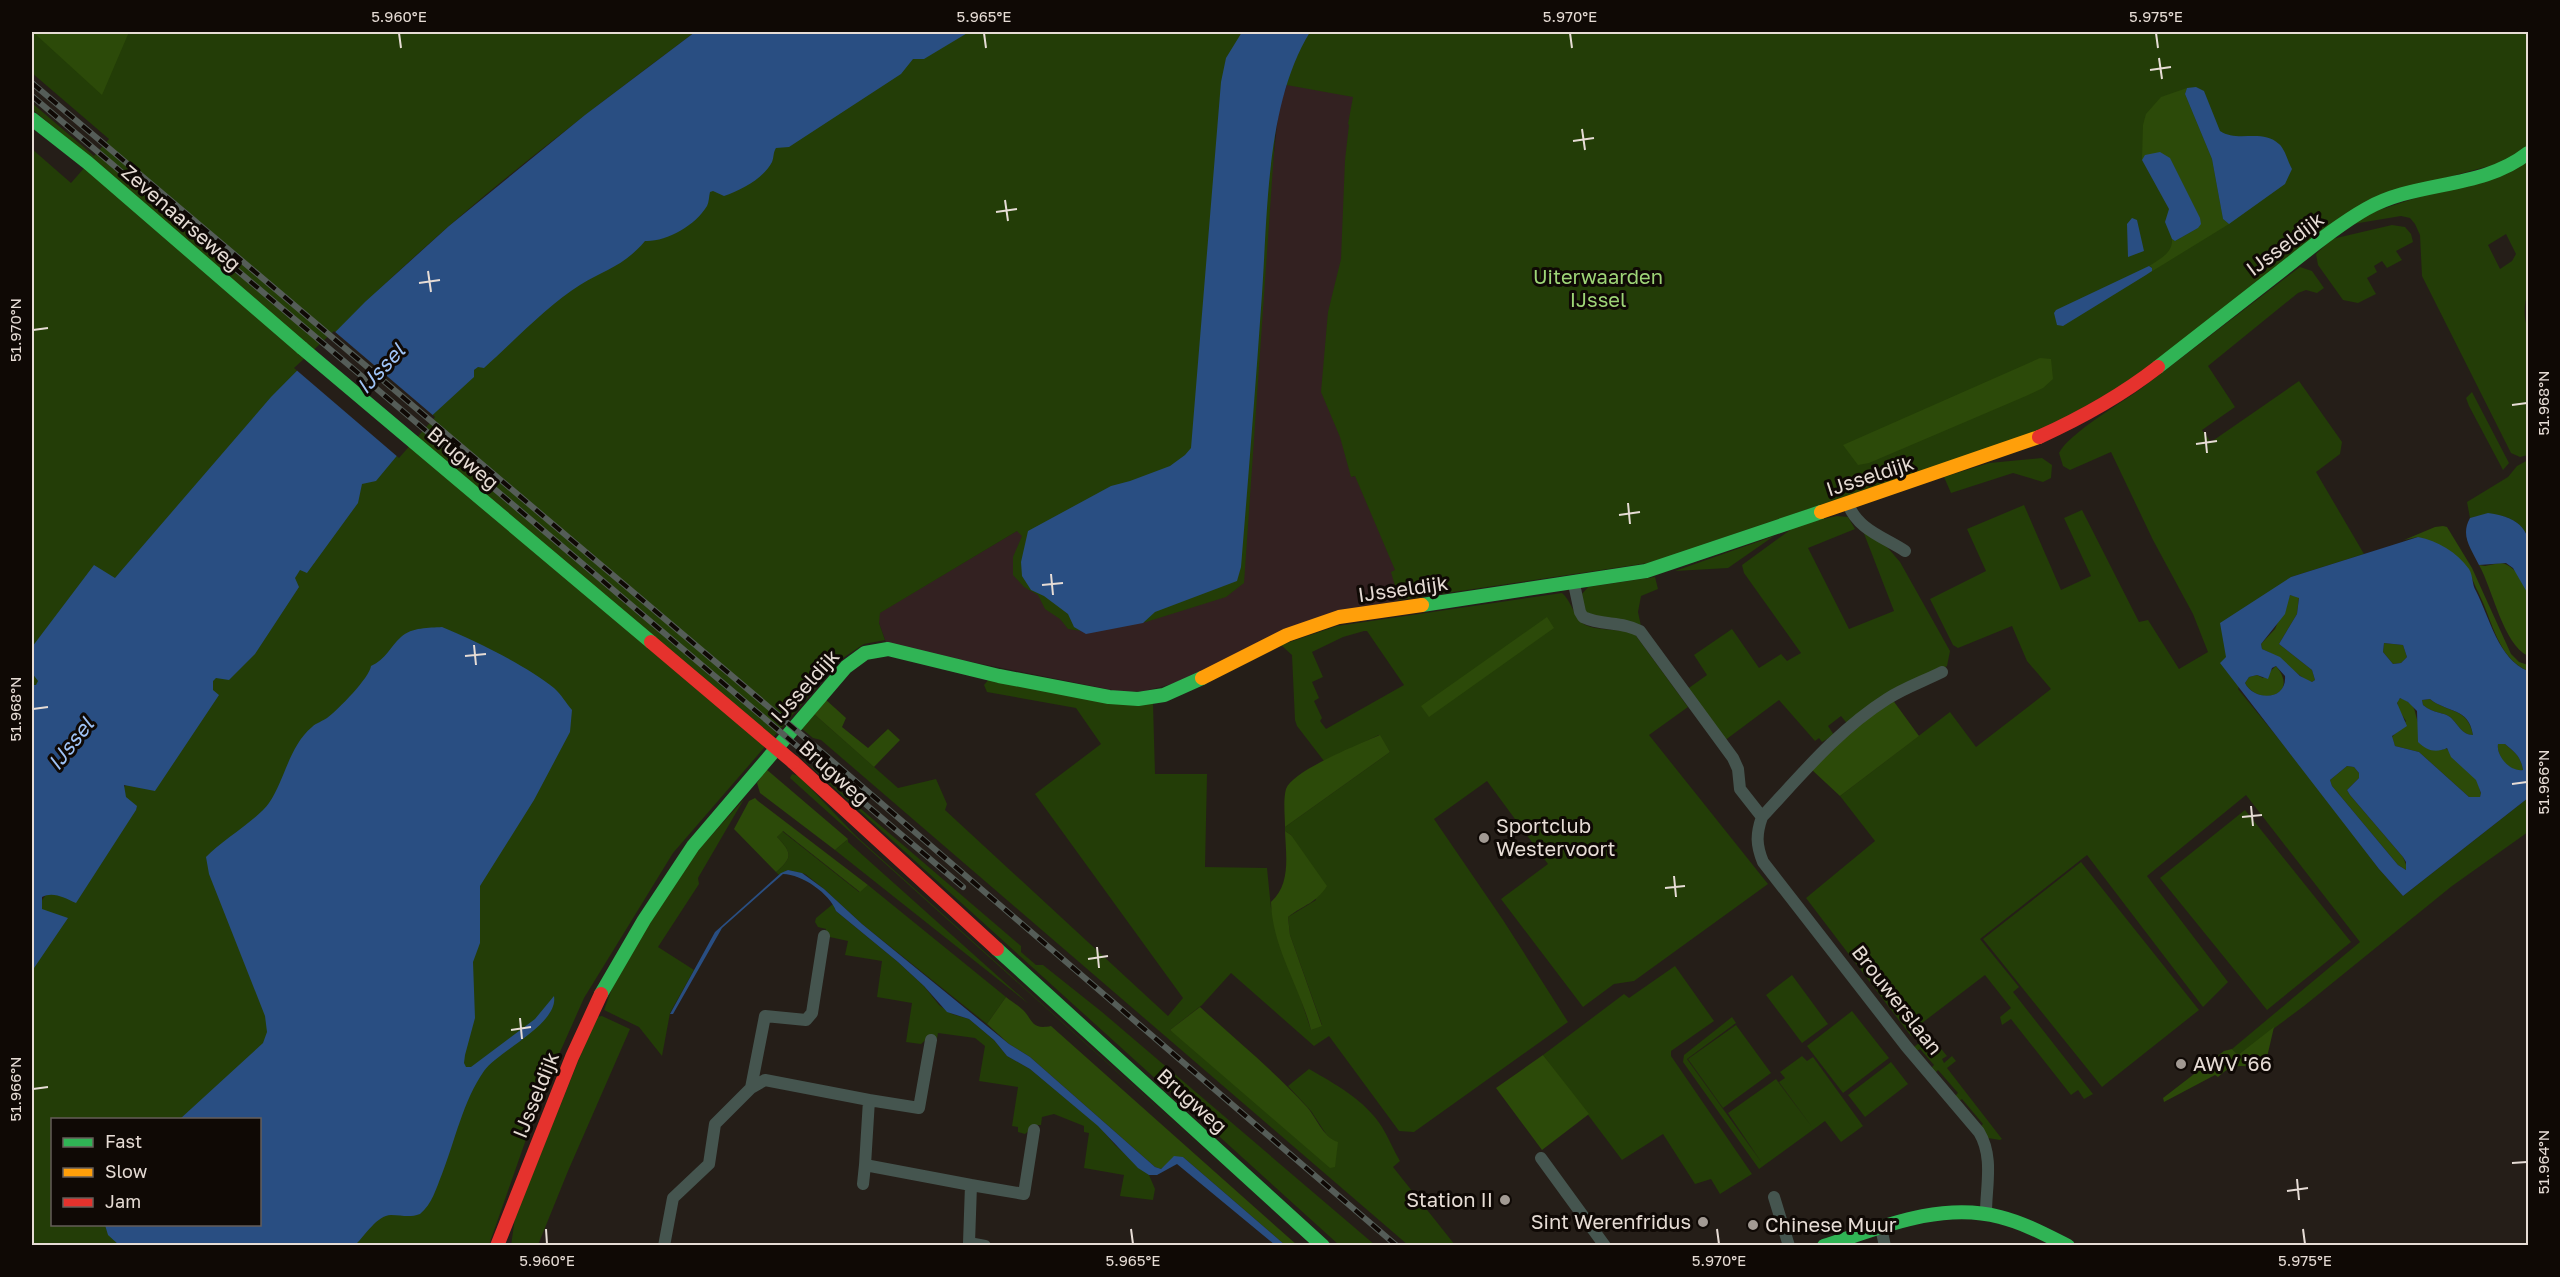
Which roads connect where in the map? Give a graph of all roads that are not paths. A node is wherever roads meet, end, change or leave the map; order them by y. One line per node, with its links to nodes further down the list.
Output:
1 (32, 119): 3 (street, Zevenaarseweg)
2 (2529, 153): 4 (street, IJsseldijk)
3 (302, 348): 27 (street, Brugweg, bridge)
4 (1848, 504): 5 (street); 6 (street, IJsseldijk)
5 (1905, 551)
6 (1574, 584): 8 (street); 19 (street, IJsseldijk)
7 (1942, 672): 8 (street)
8 (1762, 817): 20 (street, Brouwerslaan)
9 (824, 936): 11 (street)
10 (931, 1040): 12 (street)
11 (751, 1088): 12 (street); 25 (street)
12 (869, 1100): 15 (street)
13 (1034, 1130): 17 (street)
14 (1541, 1158): 28 (street)
15 (865, 1166): 16 (street); 17 (street)
16 (863, 1184)
17 (972, 1185): 22 (street)
18 (1773, 1197): 29 (street)
19 (511, 1209): 23 (street, IJsseldijk); 24 (street, IJsseldijk)
20 (1986, 1213): 21 (street); 32 (street)
21 (1881, 1228): 30 (street); 31 (street)
22 (969, 1244): 26 (street)
23 (497, 1245)
24 (508, 1245)
25 (664, 1245)
26 (985, 1245)
27 (1323, 1245)
28 (1605, 1245)
29 (1789, 1245)
30 (1824, 1245)
31 (1885, 1245)
32 (2068, 1245)

